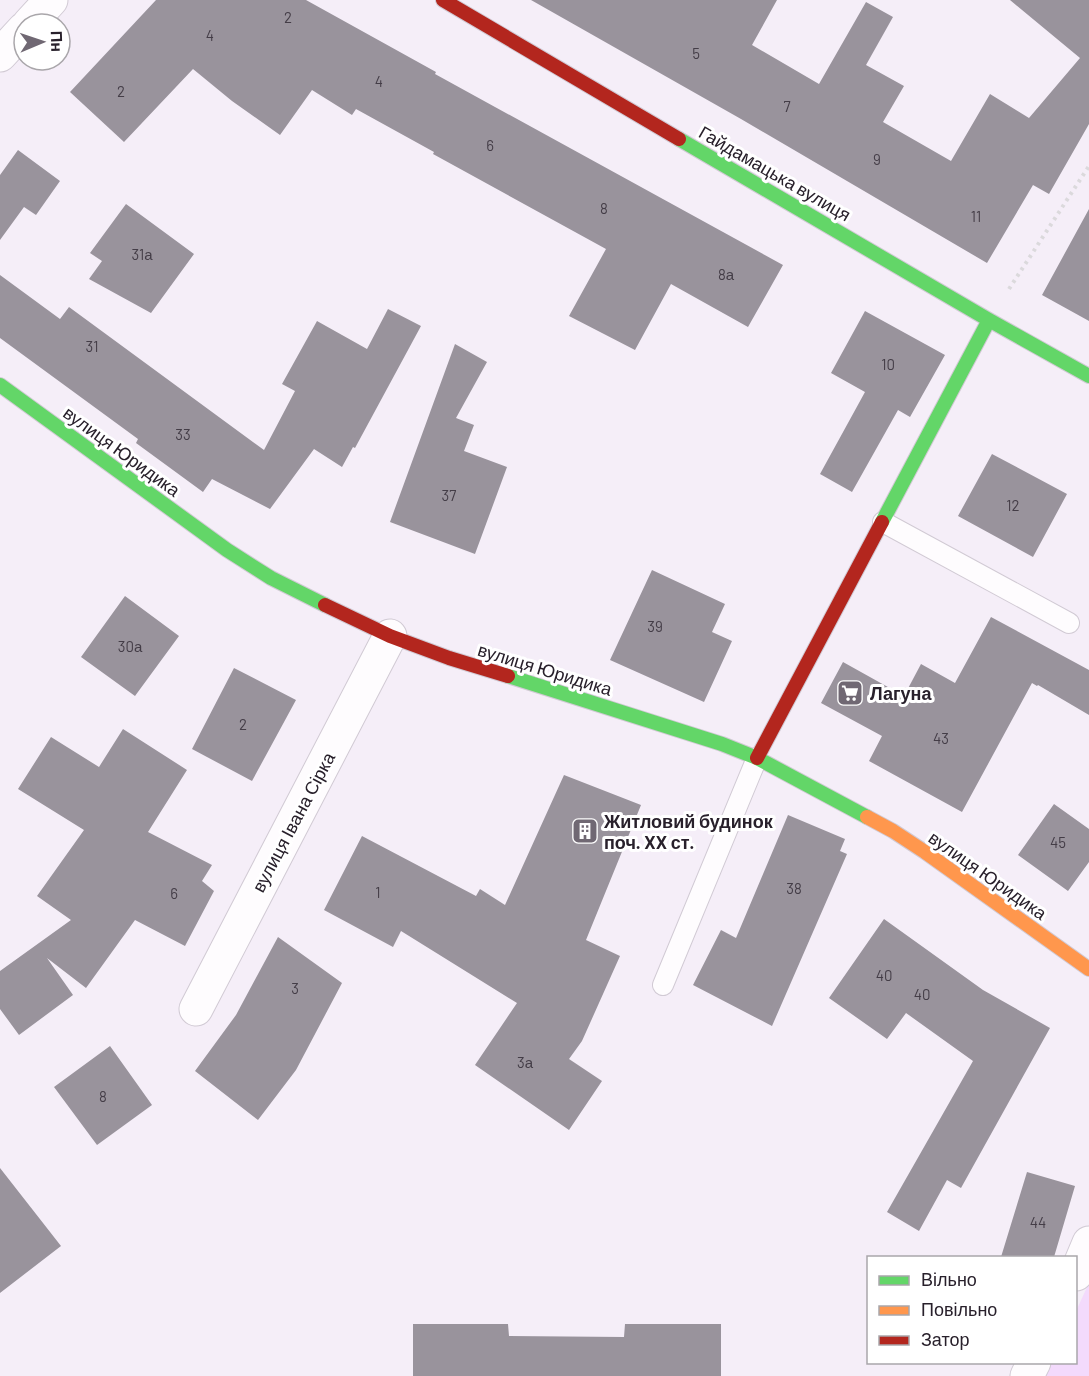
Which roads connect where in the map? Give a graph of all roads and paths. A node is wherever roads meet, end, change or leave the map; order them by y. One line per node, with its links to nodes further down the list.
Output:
1 (51, 0): 3 (street)
2 (443, 0): 7 (street, Гайдамацька вулиця)
3 (40, 12)
4 (12, 42): 5 (street)
5 (0, 55)
6 (1089, 166): 7 (path)
7 (989, 320): 8 (street, Гайдамацька вулиця); 10 (street)
8 (1089, 376)
9 (0, 385): 12 (street, вулиця Юридика)
10 (883, 522): 11 (lane); 13 (street)
11 (1069, 622)
12 (390, 636): 13 (street, вулиця Юридика); 16 (street, вулиця Івана Сірка)
13 (757, 758): 14 (street, вулиця Юридика); 15 (lane)
14 (1089, 969)
15 (663, 985)
16 (196, 1009)
17 (1089, 1243): 18 (street)
18 (1077, 1272)

